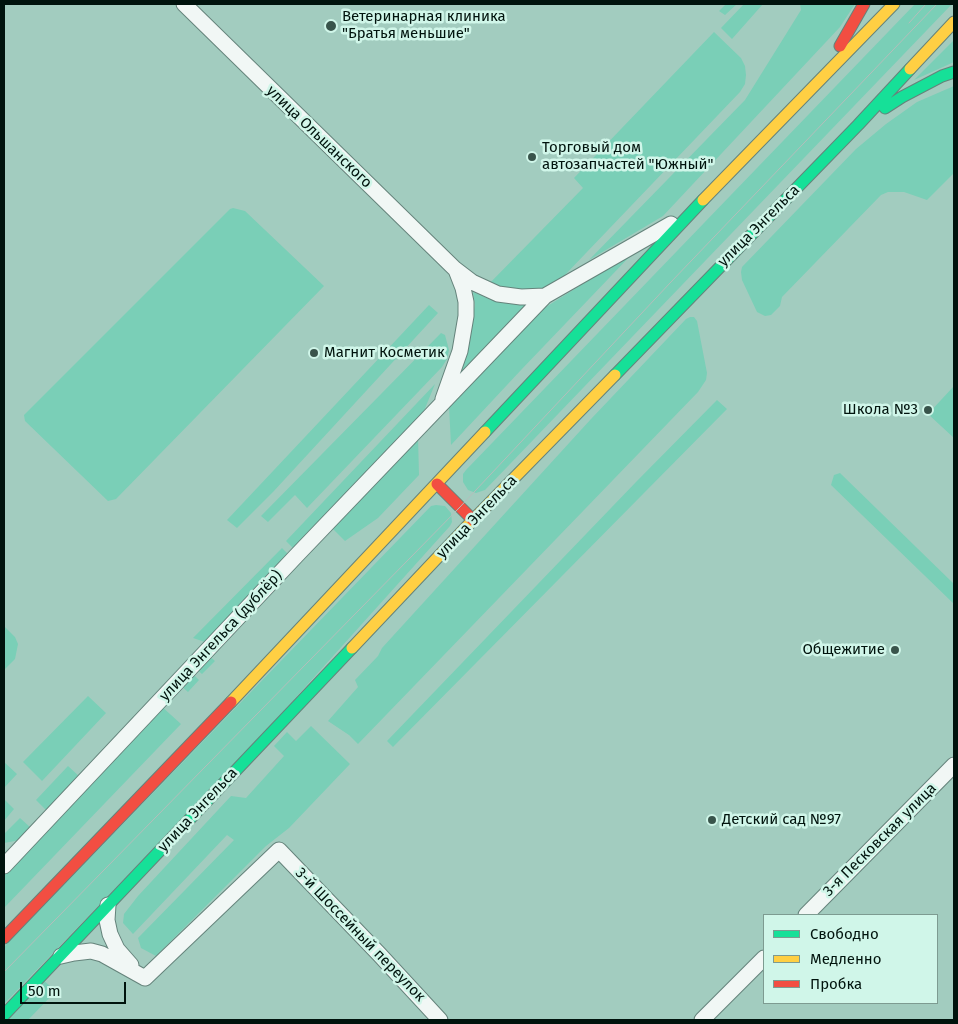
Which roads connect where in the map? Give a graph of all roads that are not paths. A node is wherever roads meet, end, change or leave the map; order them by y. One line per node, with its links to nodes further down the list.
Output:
1 (184, 4): 9 (street, улица Ольшанского)
2 (864, 4): 6 (main road)
3 (894, 4): 6 (main road)
4 (954, 22): 7 (main road, улица Энгельса)
5 (954, 72): 7 (main road)
6 (810, 88): 8 (main road)
7 (858, 125): 13 (main road, улица Энгельса)
8 (690, 213): 10 (street); 12 (main road)
9 (455, 269): 10 (street, улица Ольшанского); 11 (street)
10 (545, 296): 11 (street, улица Энгельса (дублёр))
11 (440, 407): 15 (street, улица Энгельса (дублёр))
12 (437, 484): 13 (main road); 18 (main road)
13 (474, 520): 16 (main road, улица Энгельса)
14 (954, 765): 17 (street, 3-я Песковская улица)
15 (4, 866)
16 (108, 905): 19 (main road, улица Энгельса); 21 (street)
17 (807, 914)
18 (4, 938)
19 (60, 957): 21 (street); 22 (main road, улица Энгельса)
20 (763, 959): 24 (street)
21 (145, 978): 23 (street, 3-й Шоссейный переулок)
22 (4, 1014)
23 (440, 1020)
24 (702, 1020)

